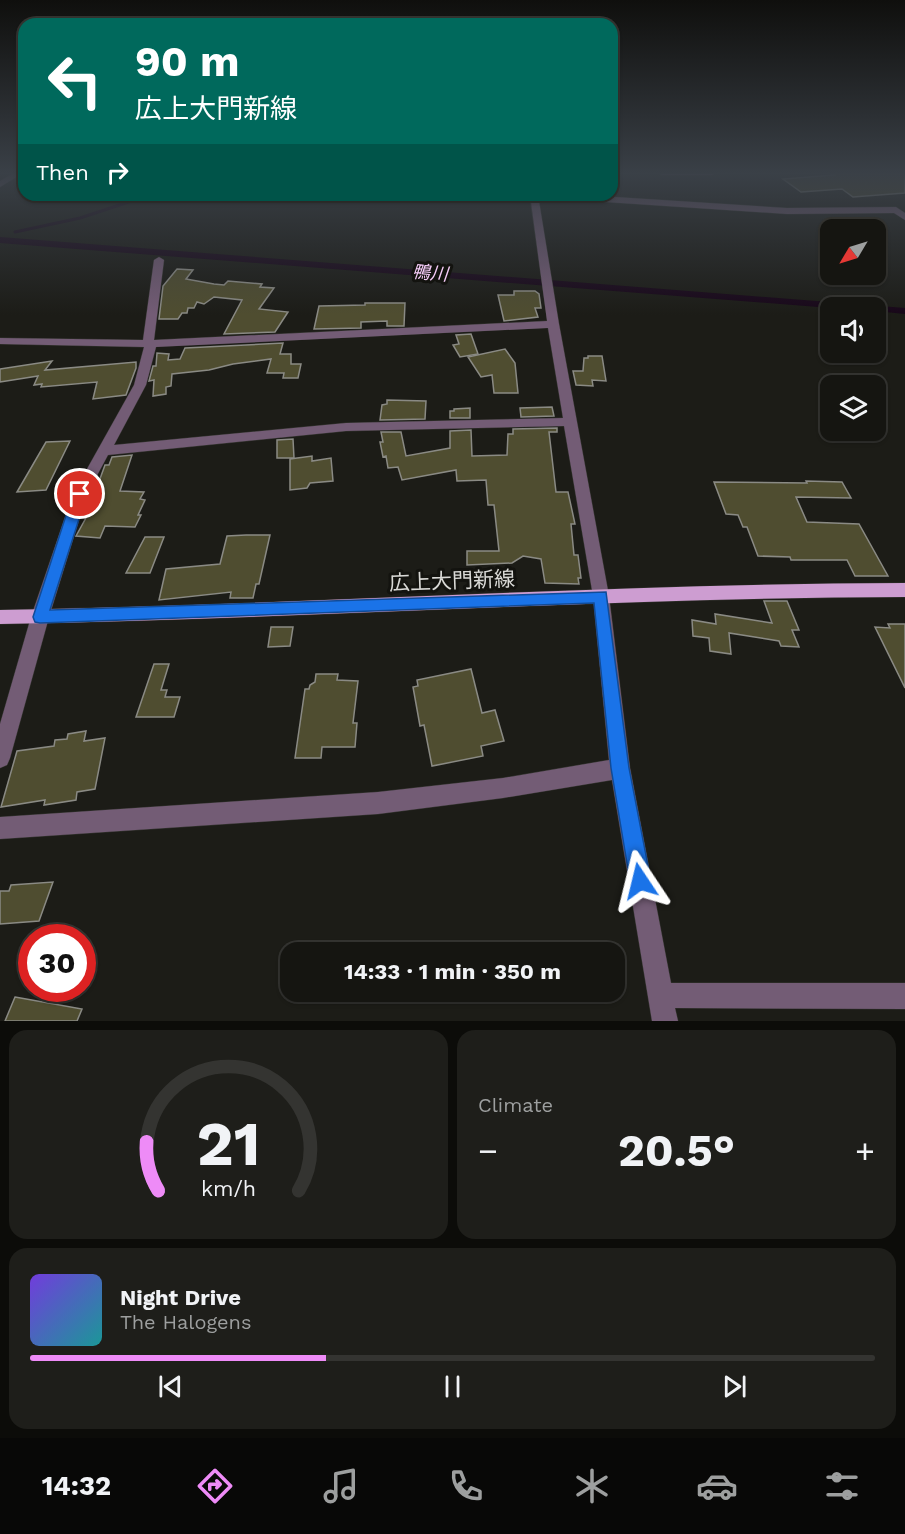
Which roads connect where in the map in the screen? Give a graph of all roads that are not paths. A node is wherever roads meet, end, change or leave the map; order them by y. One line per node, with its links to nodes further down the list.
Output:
1 (538, 221): 3 (street)
2 (159, 260): 5 (street)
3 (553, 324): 5 (street); 6 (street)
4 (0, 341): 5 (street)
5 (150, 344): 7 (street)
6 (569, 422): 7 (street); 9 (street)
7 (104, 451): 11 (street)
8 (905, 590): 9 (main road, 広上大門新線)
9 (601, 596): 11 (main road, 広上大門新線); 13 (street)
10 (0, 617): 11 (main road, 広上大門新線)
11 (40, 617): 12 (street)
12 (0, 758)
13 (620, 768): 14 (street); 15 (street)
14 (0, 828)
15 (660, 995): 16 (street); 17 (street)
16 (905, 996)
17 (665, 1021)

